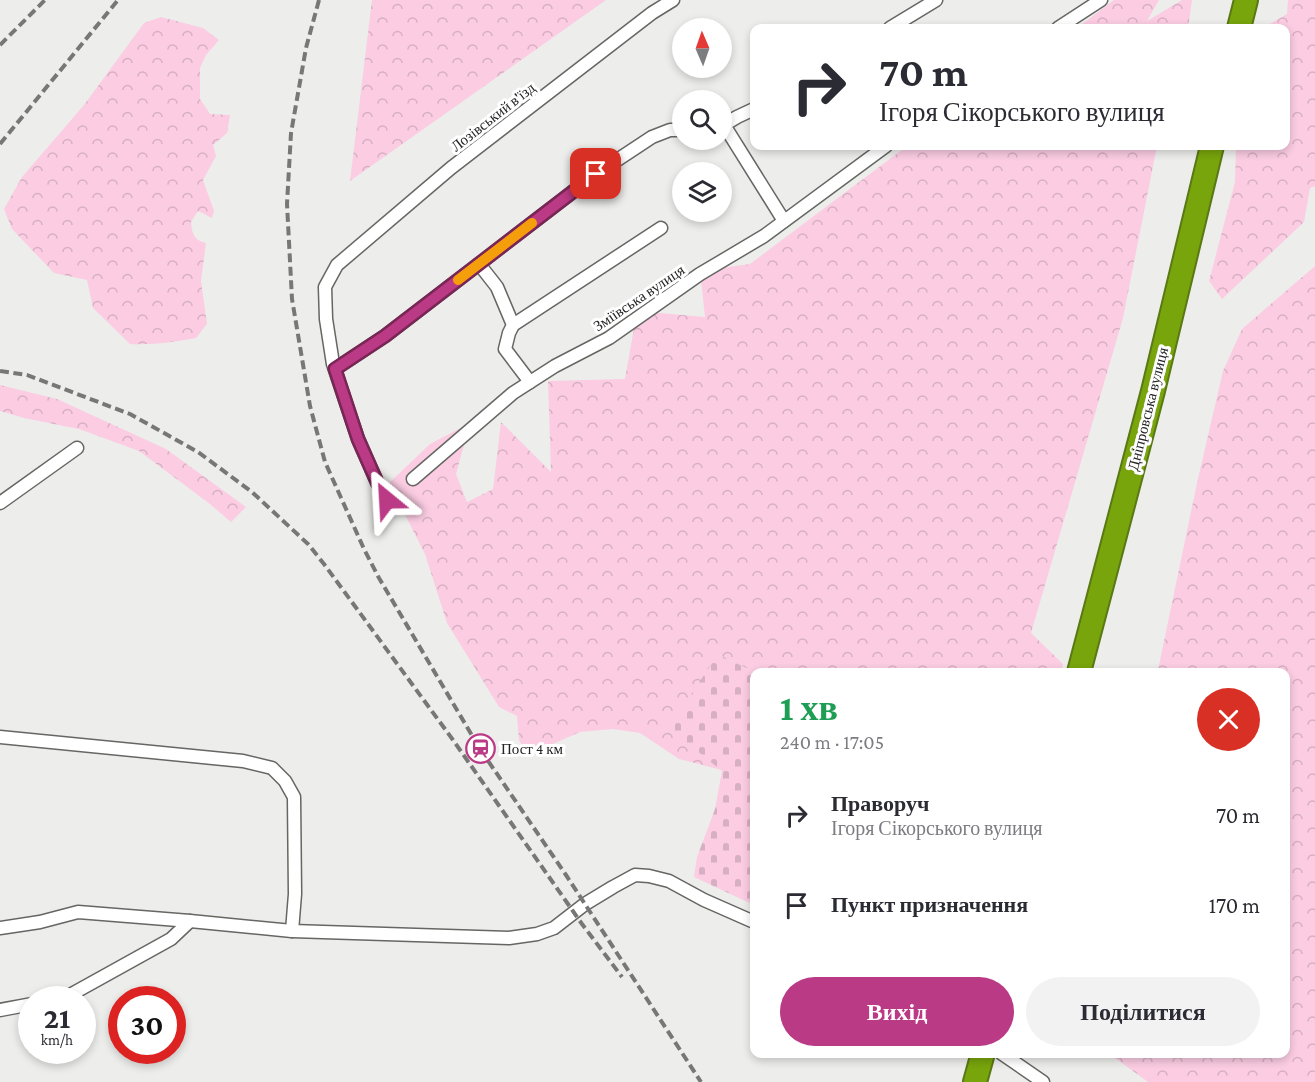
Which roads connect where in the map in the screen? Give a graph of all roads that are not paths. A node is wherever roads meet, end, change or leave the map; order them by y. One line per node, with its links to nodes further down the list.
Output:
1 (673, 0): 18 (street, Лозівський в'їзд)
2 (936, 0): 5 (street)
3 (1101, 0): 6 (street)
4 (1246, 0): 7 (highway)
5 (897, 24)
6 (1064, 24)
7 (1240, 24)
8 (750, 111): 9 (street)
9 (732, 120)
10 (672, 130): 16 (street)
11 (732, 139): 14 (street)
12 (881, 150): 14 (street, Зміївська вулиця)
13 (1211, 150): 24 (highway, Дніпровська вулиця)
14 (784, 221): 19 (street, Зміївська вулиця)
15 (661, 228): 17 (street)
16 (479, 264): 17 (street); 18 (street)
17 (513, 325): 19 (street)
18 (335, 369): 22 (street)
19 (531, 382): 21 (street, Зміївська вулиця)
20 (77, 448): 23 (street)
21 (413, 479)
22 (387, 500)
23 (0, 503)
24 (1080, 668)
25 (0, 737): 29 (street)
26 (750, 920): 29 (street)
27 (190, 921): 28 (street); 29 (street); 30 (street)
28 (0, 928)
29 (292, 931)
30 (86, 986)
31 (18, 1007): 32 (street)
32 (0, 1010)
33 (981, 1058): 35 (highway)
34 (1007, 1058): 36 (street)
35 (975, 1082)
36 (1042, 1082)

